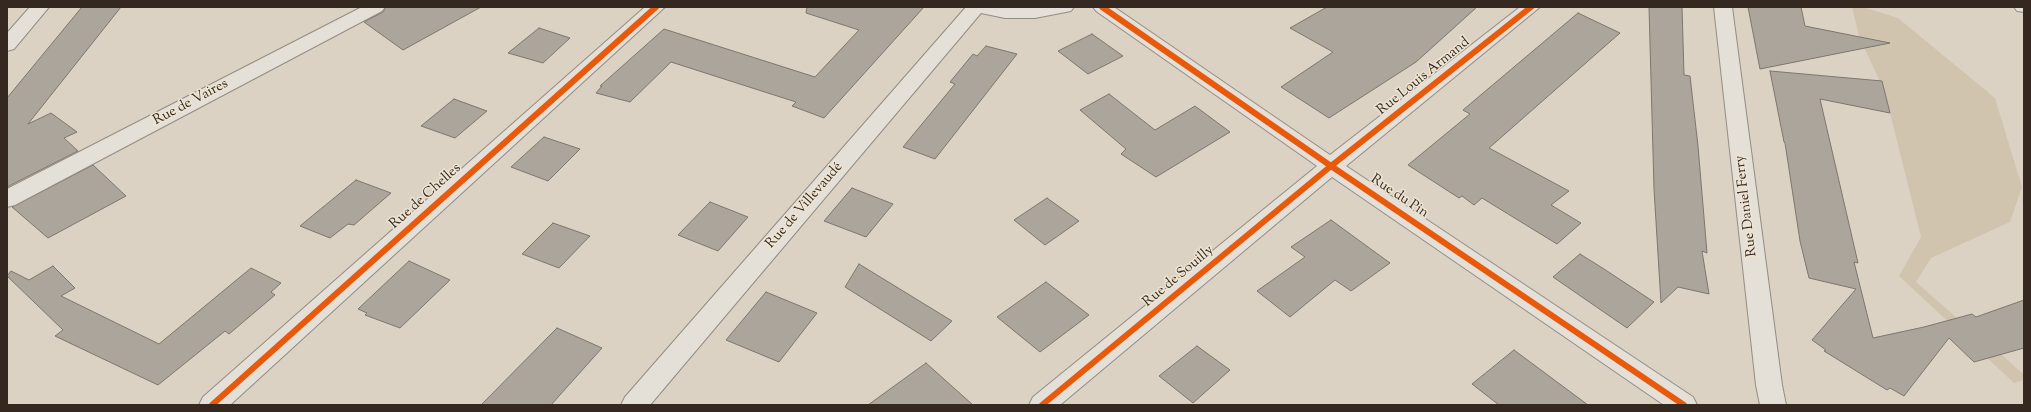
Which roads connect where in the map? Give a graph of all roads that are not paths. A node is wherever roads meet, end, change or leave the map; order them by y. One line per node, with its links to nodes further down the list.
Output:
1 (40, 7): 9 (street)
2 (376, 7): 11 (street, Rue de Vaires)
3 (656, 7): 12 (street, Rue de Chelles)
4 (977, 7): 5 (street); 13 (street, Rue de Villevaudé)
5 (1065, 7)
6 (1102, 7): 10 (street, Rue du Pin)
7 (1531, 7): 10 (street, Rue Louis Armand)
8 (1723, 7): 16 (street, Rue Daniel Ferry)
9 (7, 44)
10 (1331, 166): 14 (street, Rue de Souilly); 15 (street, Rue du Pin)
11 (7, 199)
12 (212, 405)
13 (634, 405)
14 (1042, 405)
15 (1684, 405)
16 (1773, 405)

